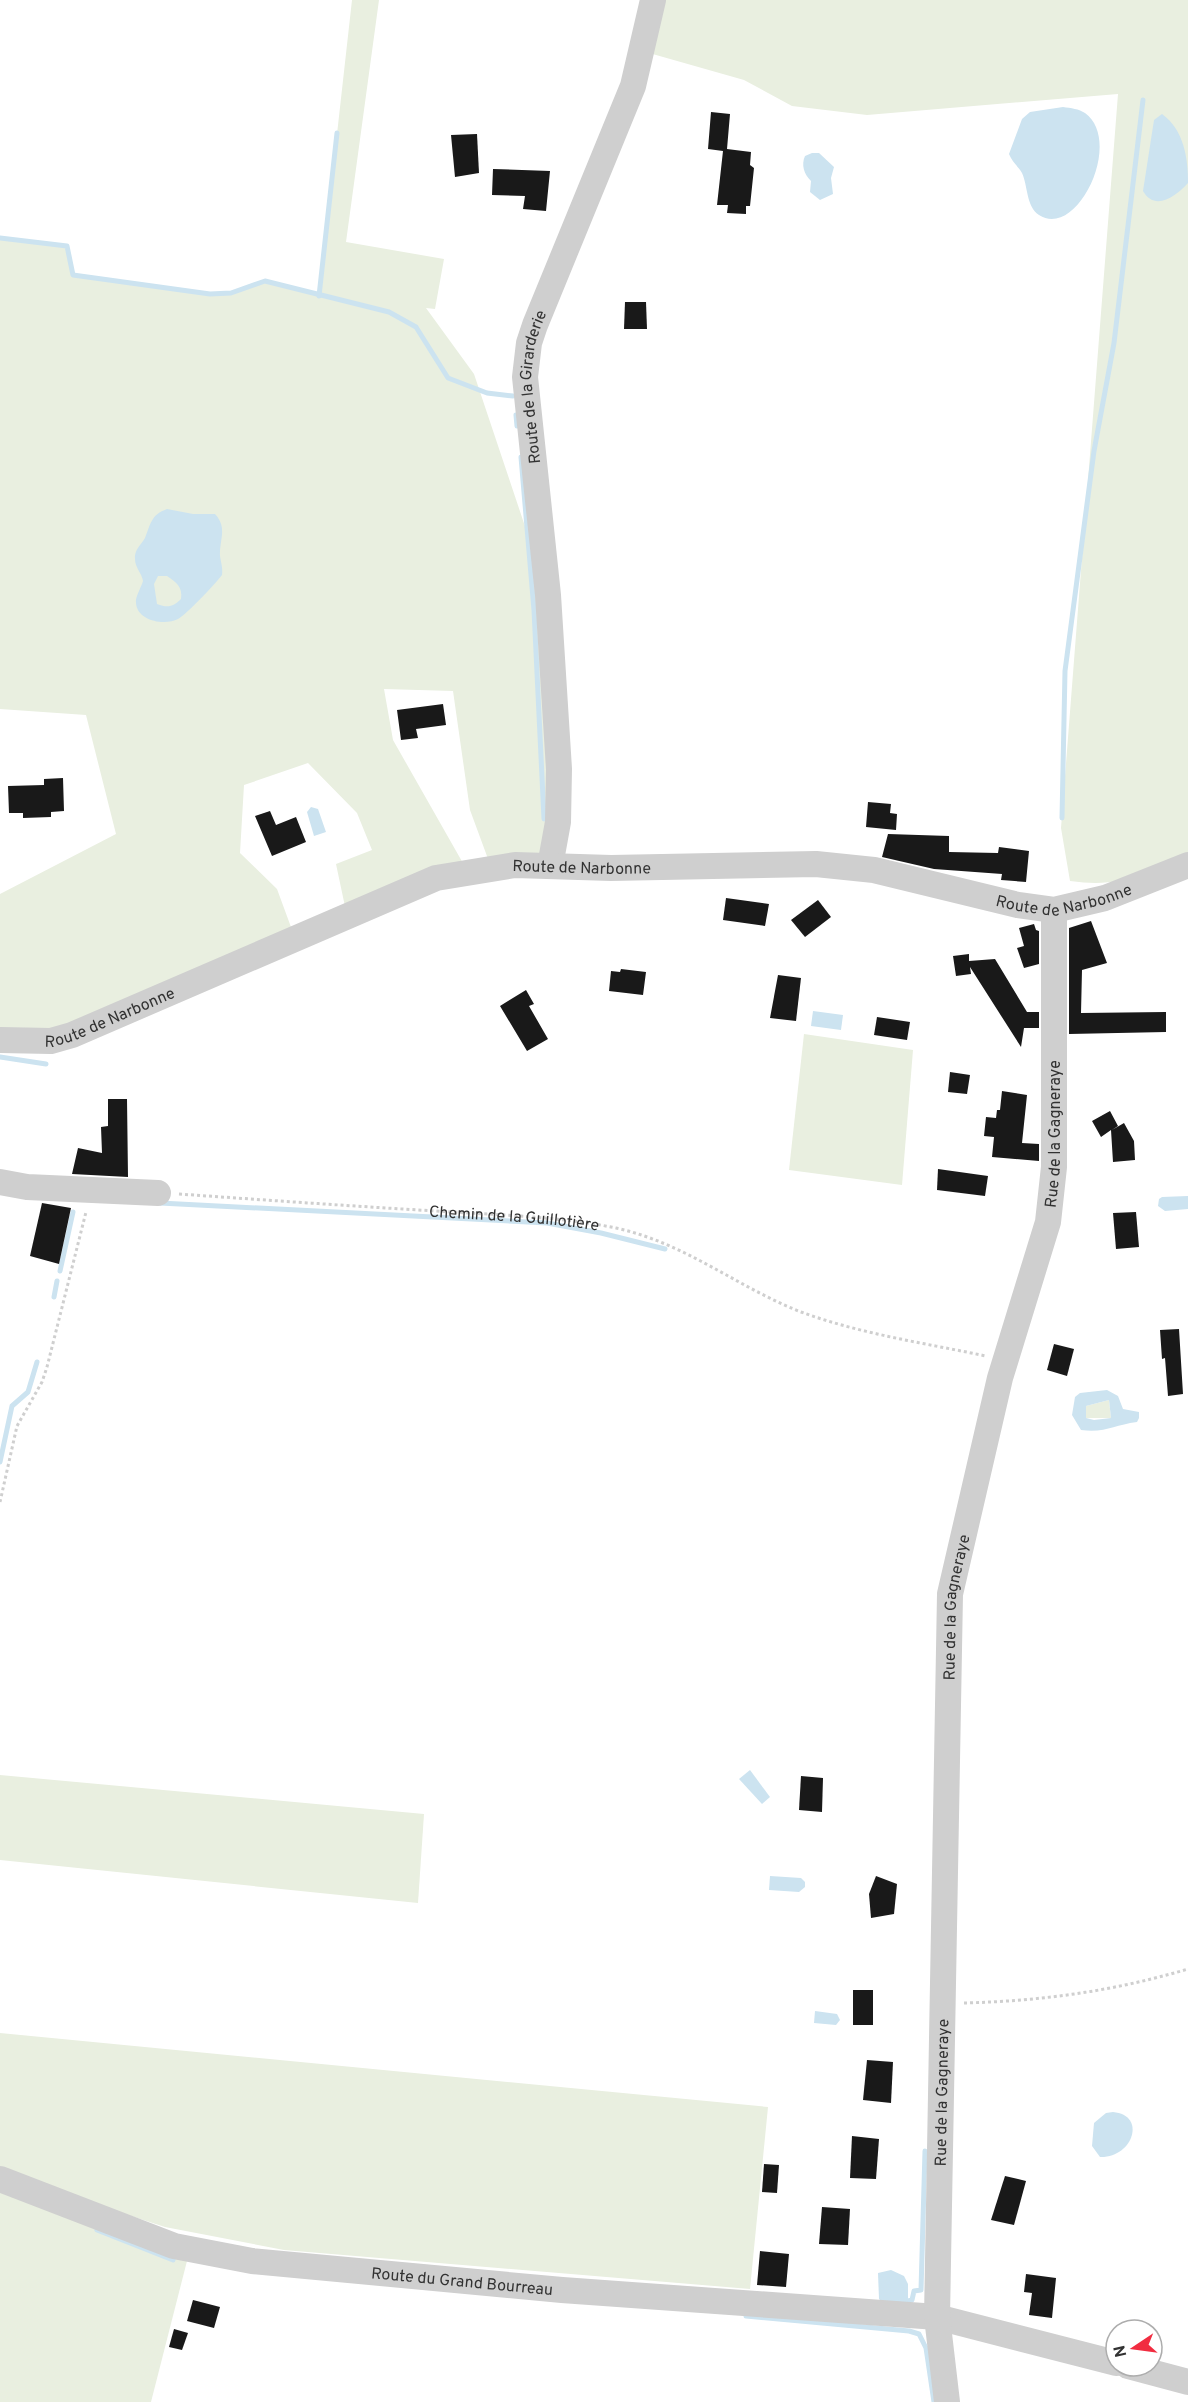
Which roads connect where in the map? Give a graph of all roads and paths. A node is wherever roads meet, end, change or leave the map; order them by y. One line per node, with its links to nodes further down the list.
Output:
1 (653, 0): 3 (street, Route de la Girarderie)
2 (1188, 865): 4 (street, Route de Narbonne)
3 (550, 866): 4 (street, Route de Narbonne); 5 (street, Route de Narbonne)
4 (1054, 910): 9 (street, Rue de la Gagneraye)
5 (0, 1040)
6 (0, 1182): 7 (street)
7 (91, 1190): 8 (street); 10 (path)
8 (158, 1193): 9 (path, Chemin de la Guillotière)
9 (1006, 1360): 12 (street, Rue de la Gagneraye)
10 (0, 1502)
11 (1188, 1969): 12 (path)
12 (941, 2003): 14 (street, Rue de la Gagneraye)
13 (0, 2179): 14 (street, Route du Grand Bourreau)
14 (937, 2317): 15 (street, Route du Grand Bourreau); 18 (street, Rue de la Gagneraye)
15 (1104, 2360)
16 (1164, 2376): 17 (street)
17 (1188, 2382)
18 (947, 2402)

